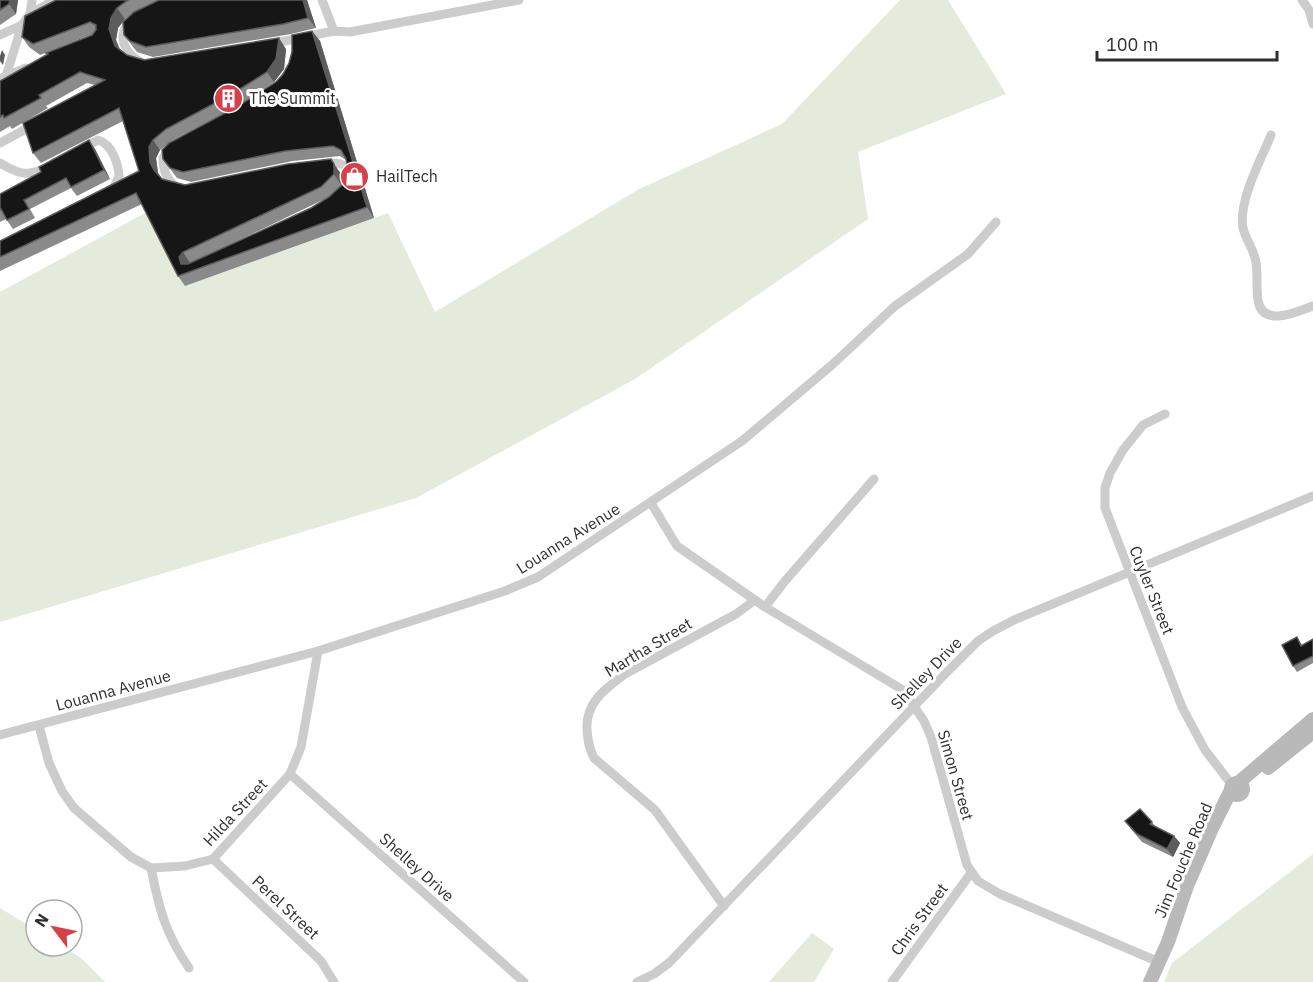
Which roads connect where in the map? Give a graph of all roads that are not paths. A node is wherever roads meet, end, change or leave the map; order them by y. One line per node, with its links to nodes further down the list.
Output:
1 (32, 0): 6 (street)
2 (49, 0): 6 (street)
3 (322, 0): 10 (street)
4 (519, 0): 10 (street)
5 (1302, 0): 8 (street)
6 (30, 14): 9 (street)
7 (137, 17): 14 (street)
8 (1313, 24)
9 (22, 25): 11 (street); 15 (street)
10 (334, 31): 12 (street)
11 (0, 35)
12 (259, 46)
13 (36, 64): 15 (street)
14 (153, 64)
15 (3, 78)
16 (41, 120): 18 (street)
17 (1271, 135): 26 (street)
18 (0, 143)
19 (181, 143): 22 (street)
20 (0, 164): 23 (street)
21 (313, 165): 24 (street)
22 (191, 189)
23 (102, 194)
24 (341, 195)
25 (996, 222): 30 (street, Louanna Avenue)
26 (1313, 306)
27 (1165, 414): 31 (street, Cuyler Street)
28 (874, 479): 33 (street)
29 (1313, 496): 31 (street, Shelley Drive)
30 (651, 503): 32 (street, Simon Street); 34 (street, Louanna Avenue)
31 (1129, 572): 35 (street, Shelley Drive); 42 (street, Cuyler Street)
32 (755, 600): 33 (street, Simon Street); 46 (street, Martha Street)
33 (765, 607): 35 (street, Simon Street)
34 (318, 651): 37 (street, Louanna Avenue); 41 (street, Hilda Street)
35 (915, 706): 45 (street, Simon Street); 46 (street, Shelley Drive)
36 (1313, 719): 40 (street, Jim Fouche Road)
37 (39, 726): 39 (street, Louanna Avenue); 44 (street)
38 (1313, 732): 40 (street, Jim Fouche Road)
39 (0, 735)
40 (1264, 766): 42 (street, Jim Fouche Road)
41 (290, 774): 43 (street, Hilda Street); 50 (street, Shelley Drive)
42 (1236, 789): 47 (street, Jim Fouche Road)
43 (213, 859): 44 (street, Hilda Street); 49 (street, Perel Street)
44 (151, 868): 48 (street)
45 (971, 873): 47 (street); 52 (street, Chris Street)
46 (724, 906): 51 (street, Shelley Drive)
47 (1159, 962): 53 (street, Jim Fouche Road)
48 (189, 968)
49 (334, 982)
50 (524, 982)
51 (636, 982)
52 (892, 982)
53 (1150, 982)

